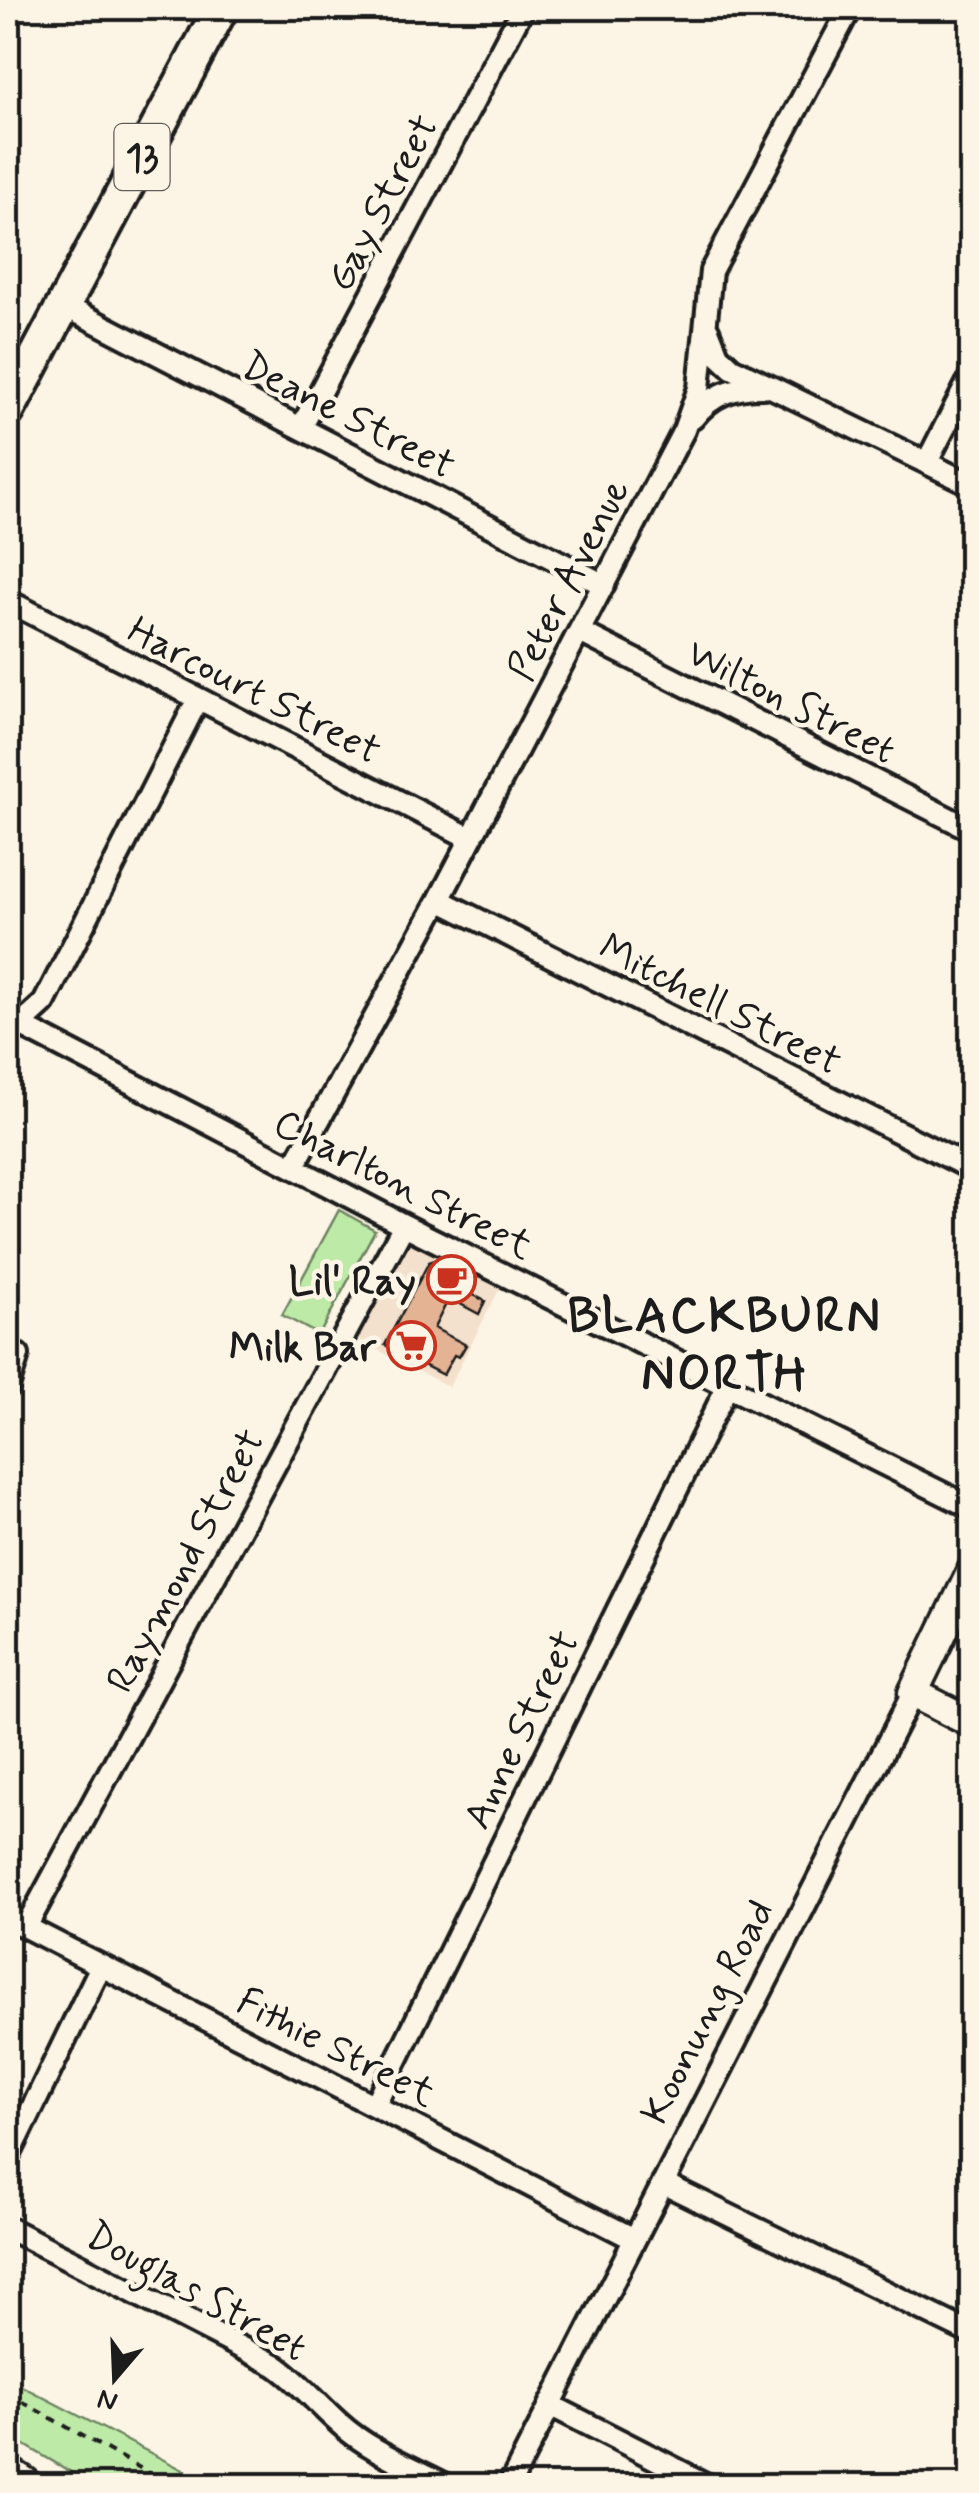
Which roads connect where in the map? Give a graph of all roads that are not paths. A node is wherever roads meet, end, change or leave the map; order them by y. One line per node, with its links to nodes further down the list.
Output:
1 (220, 8): 4 (main road, 13)
2 (523, 8): 9 (street, Gay Street)
3 (850, 8): 5 (street, Peter Avenue)
4 (63, 305): 8 (main road, 13); 9 (street, Deane Street)
5 (706, 325): 7 (street); 10 (street, Peter Avenue)
6 (972, 374): 11 (street)
7 (765, 387): 10 (street); 11 (street)
8 (8, 410)
9 (301, 428): 13 (street, Deane Street)
10 (684, 430): 13 (street, Peter Avenue)
11 (926, 462): 12 (street)
12 (972, 485)
13 (604, 585): 15 (street, Peter Avenue)
14 (8, 601): 16 (street, Harcourt Street)
15 (580, 632): 17 (street, Wilton Street); 18 (street, Peter Avenue)
16 (198, 700): 18 (street, Harcourt Street); 20 (street)
17 (972, 830)
18 (470, 838): 19 (street, Peter Avenue)
19 (439, 900): 21 (street, Peter Avenue); 22 (street, Mitchell Street)
20 (14, 1028): 21 (street, Charlton Street)
21 (294, 1166): 23 (street, Charlton Street)
22 (972, 1169)
23 (404, 1225): 25 (street, Charlton Street); 31 (street, Raymond Street)
24 (12, 1353): 26 (street)
25 (728, 1385): 27 (street, Charlton Street); 33 (street, Anne Street)
26 (8, 1387)
27 (972, 1508)
28 (972, 1571): 29 (street, Koonung Road)
29 (913, 1693): 30 (street); 35 (street, Koonung Road)
30 (972, 1723)
31 (17, 1923): 32 (street, Fithie Street)
32 (101, 1966): 33 (street, Fithie Street); 34 (street)
33 (375, 2104): 37 (street, Fithie Street)
34 (8, 2158)
35 (663, 2183): 37 (street, Koonung Road); 38 (street)
36 (8, 2228): 42 (street, Douglas Street)
37 (634, 2239): 39 (street, Koonung Road)
38 (972, 2334)
39 (550, 2406): 43 (street, Koonung Road); 44 (street)
40 (8, 2477): 41 (highway)
41 (22, 2486)
42 (448, 2486)
43 (509, 2486)
44 (708, 2486)

